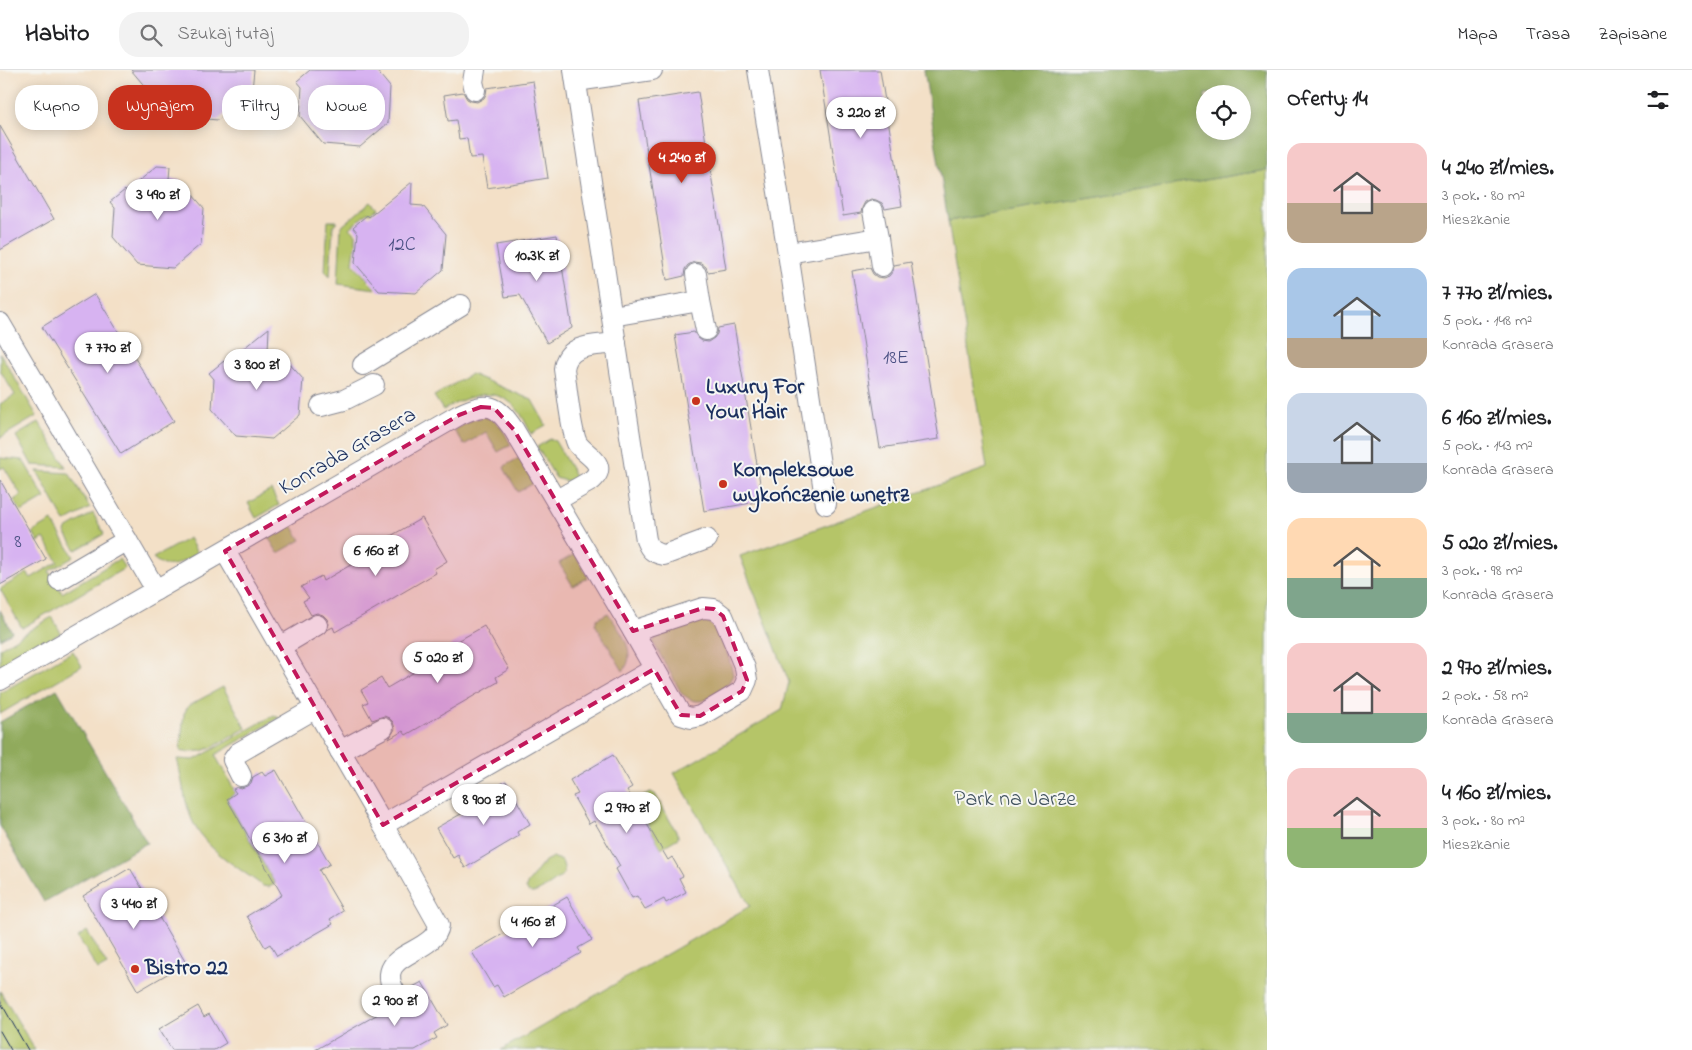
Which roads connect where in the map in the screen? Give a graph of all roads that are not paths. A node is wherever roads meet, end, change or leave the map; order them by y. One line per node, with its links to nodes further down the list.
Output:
1 (475, 70): 5 (street)
2 (652, 70): 4 (street)
3 (758, 70): 8 (street)
4 (575, 76): 13 (street)
5 (475, 90)
6 (873, 211): 7 (street)
7 (878, 238): 8 (street); 9 (street)
8 (788, 253): 21 (street)
9 (882, 266)
10 (696, 274): 11 (street)
11 (700, 301): 13 (street); 15 (street)
12 (461, 305): 17 (street)
13 (612, 316): 16 (street)
14 (0, 323): 23 (street)
15 (706, 330)
16 (616, 343): 20 (street); 22 (street)
17 (363, 365)
18 (374, 385): 19 (street)
19 (321, 406)
20 (557, 500): 24 (street, Konrada Grasera); 28 (street, Konrada Grasera)
21 (826, 504)
22 (707, 539)
23 (127, 540): 25 (street); 26 (street)
24 (225, 551): 26 (street, Konrada Grasera); 29 (street)
25 (60, 580)
26 (156, 590): 31 (street, Konrada Grasera)
27 (317, 625): 29 (street)
28 (633, 631): 30 (street, Konrada Grasera); 30 (street, Konrada Grasera)
29 (280, 647): 32 (street)
30 (654, 669): 36 (street)
31 (0, 680)
32 (316, 708): 34 (street); 35 (street)
33 (383, 728): 34 (street)
34 (340, 751): 36 (street)
35 (241, 776)
36 (382, 825): 37 (street)
37 (396, 994)

